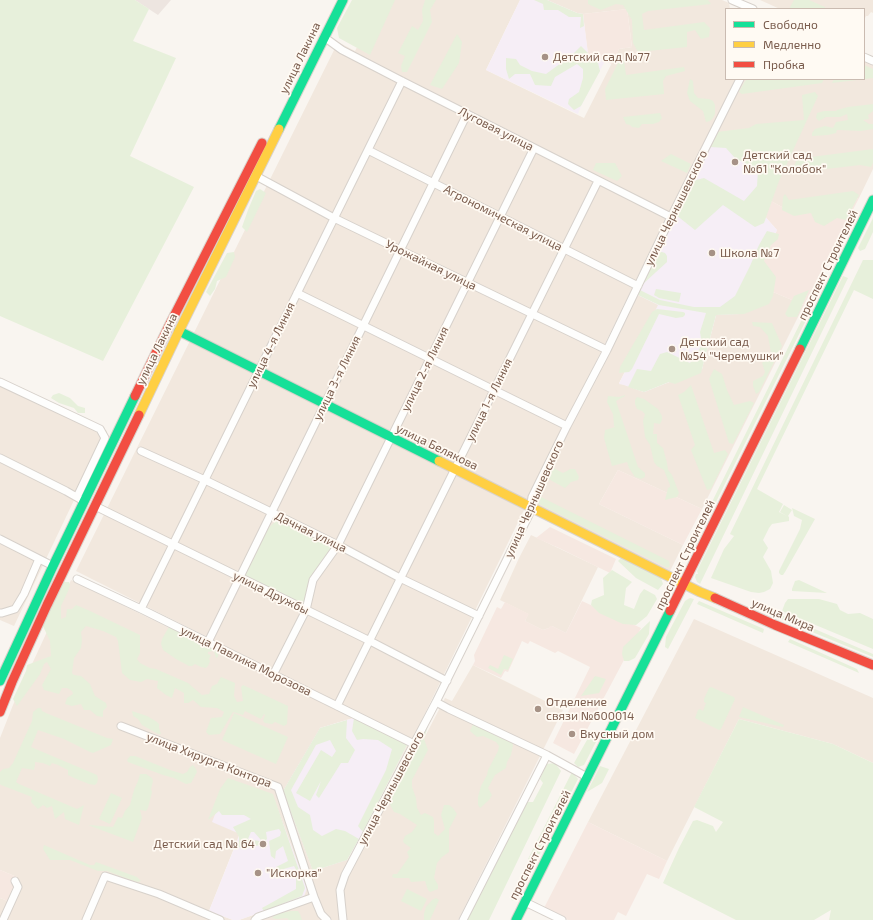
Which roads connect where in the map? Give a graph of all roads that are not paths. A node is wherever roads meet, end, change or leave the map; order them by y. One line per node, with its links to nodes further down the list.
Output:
1 (334, 0): 38 (main road, улица Лакина)
2 (343, 0): 5 (main road, улица Лакина)
3 (732, 0): 4 (street)
4 (751, 8)
5 (324, 37): 7 (street, Луговая улица); 11 (main road, улица Лакина)
6 (740, 80): 16 (street, улица Чернышевского)
7 (402, 81): 8 (street, Луговая улица); 10 (street, улица 4-я Линия)
8 (466, 114): 9 (street, Луговая улица); 13 (street, улица 3-я Линия)
9 (534, 148): 12 (street, Луговая улица); 15 (street, улица 2-я Линия)
10 (368, 150): 13 (street, Агрономическая улица); 17 (street, улица 4-я Линия)
11 (256, 176): 17 (street, Урожайная улица); 25 (main road, улица Лакина)
12 (598, 181): 16 (street, Луговая улица); 18 (street, улица 1-я Линия)
13 (433, 183): 15 (street, Агрономическая улица); 19 (street, улица 3-я Линия)
14 (873, 200): 50 (main road, проспект Строителей)
15 (500, 217): 18 (street, Агрономическая улица); 20 (street, улица 2-я Линия)
16 (671, 217): 21 (street, улица Чернышевского)
17 (334, 218): 19 (street, Урожайная улица); 22 (street, улица 4-я Линия)
18 (564, 249): 21 (street, Агрономическая улица); 23 (street, улица 1-я Линия)
19 (400, 250): 20 (street, Урожайная улица); 24 (street, улица 3-я Линия)
20 (468, 283): 23 (street, Урожайная улица); 27 (street, улица 2-я Линия)
21 (638, 286): 26 (street, улица Чернышевского)
22 (297, 293): 24 (street); 28 (street, улица 4-я Линия)
23 (532, 314): 26 (street, Урожайная улица); 30 (street, улица 1-я Линия)
24 (363, 325): 27 (street); 31 (street, улица 3-я Линия)
25 (179, 332): 28 (main road, улица Белякова); 39 (main road, улица Лакина)
26 (607, 350): 32 (street, улица Чернышевского)
27 (430, 358): 30 (street); 33 (street, улица 2-я Линия)
28 (259, 371): 31 (main road, улица Белякова); 37 (street, улица 4-я Линия)
29 (0, 382): 38 (street)
30 (494, 390): 32 (street); 36 (street, улица 1-я Линия)
31 (324, 404): 33 (main road, улица Белякова); 41 (street, улица 3-я Линия)
32 (567, 426): 40 (street, улица Чернышевского)
33 (391, 437): 36 (main road, улица Белякова); 44 (street, улица 2-я Линия)
34 (141, 451): 37 (street, Дачная улица)
35 (0, 458): 38 (street)
36 (455, 469): 40 (main road, улица Белякова); 48 (street, улица 1-я Линия)
37 (205, 480): 41 (street, Дачная улица); 43 (street, улица 4-я Линия)
38 (81, 500): 46 (main road, улица Лакина)
39 (95, 506): 43 (street, улица Дружбы); 63 (main road, улица Лакина)
40 (531, 507): 50 (main road, улица Белякова); 54 (street, улица Чернышевского)
41 (271, 512): 44 (street, Дачная улица); 47 (street, улица 3-я Линия)
42 (0, 539): 45 (street)
43 (173, 544): 47 (street, улица Дружбы); 51 (street, улица 4-я Линия)
44 (338, 545): 48 (street, Дачная улица); 52 (street, улица 2-я Линия)
45 (39, 559): 46 (street); 53 (street)
46 (54, 566): 59 (main road, улица Лакина)
47 (239, 577): 52 (street, улица Дружбы); 56 (street, улица 3-я Линия)
48 (400, 578): 54 (street, Дачная улица); 55 (street, улица 1-я Линия)
49 (77, 579): 51 (street, улица Павлика Морозова)
50 (684, 584): 57 (main road, улица Мира); 67 (main road, проспект Строителей)
51 (141, 609): 56 (street, улица Павлика Морозова)
52 (306, 610): 55 (street, улица Дружбы); 58 (street, улица 2-я Линия)
53 (0, 613)
54 (479, 616): 60 (street, улица Чернышевского)
55 (370, 641): 60 (street, улица Дружбы); 62 (street, улица 1-я Линия)
56 (208, 642): 58 (street, улица Павлика Морозова)
57 (873, 665)
58 (273, 675): 62 (street, улица Павлика Морозова)
59 (0, 681)
60 (447, 681): 61 (street, улица Чернышевского)
61 (436, 702): 65 (street, улица Чернышевского); 66 (street)
62 (337, 706): 65 (street, улица Павлика Морозова)
63 (0, 712)
64 (121, 726): 69 (street, улица Хирурга Контора)
65 (414, 744): 76 (street, улица Чернышевского)
66 (547, 755): 67 (street); 77 (street)
67 (588, 777): 70 (main road, проспект Строителей)
68 (14, 882): 71 (street)
69 (314, 897): 74 (street); 75 (street)
70 (525, 902): 78 (main road, проспект Строителей); 79 (street)
71 (3, 920)
72 (86, 920): 73 (street)
73 (220, 920)
74 (255, 920)
75 (326, 920)
76 (343, 920)
77 (463, 920)
78 (516, 920)
79 (562, 920)

